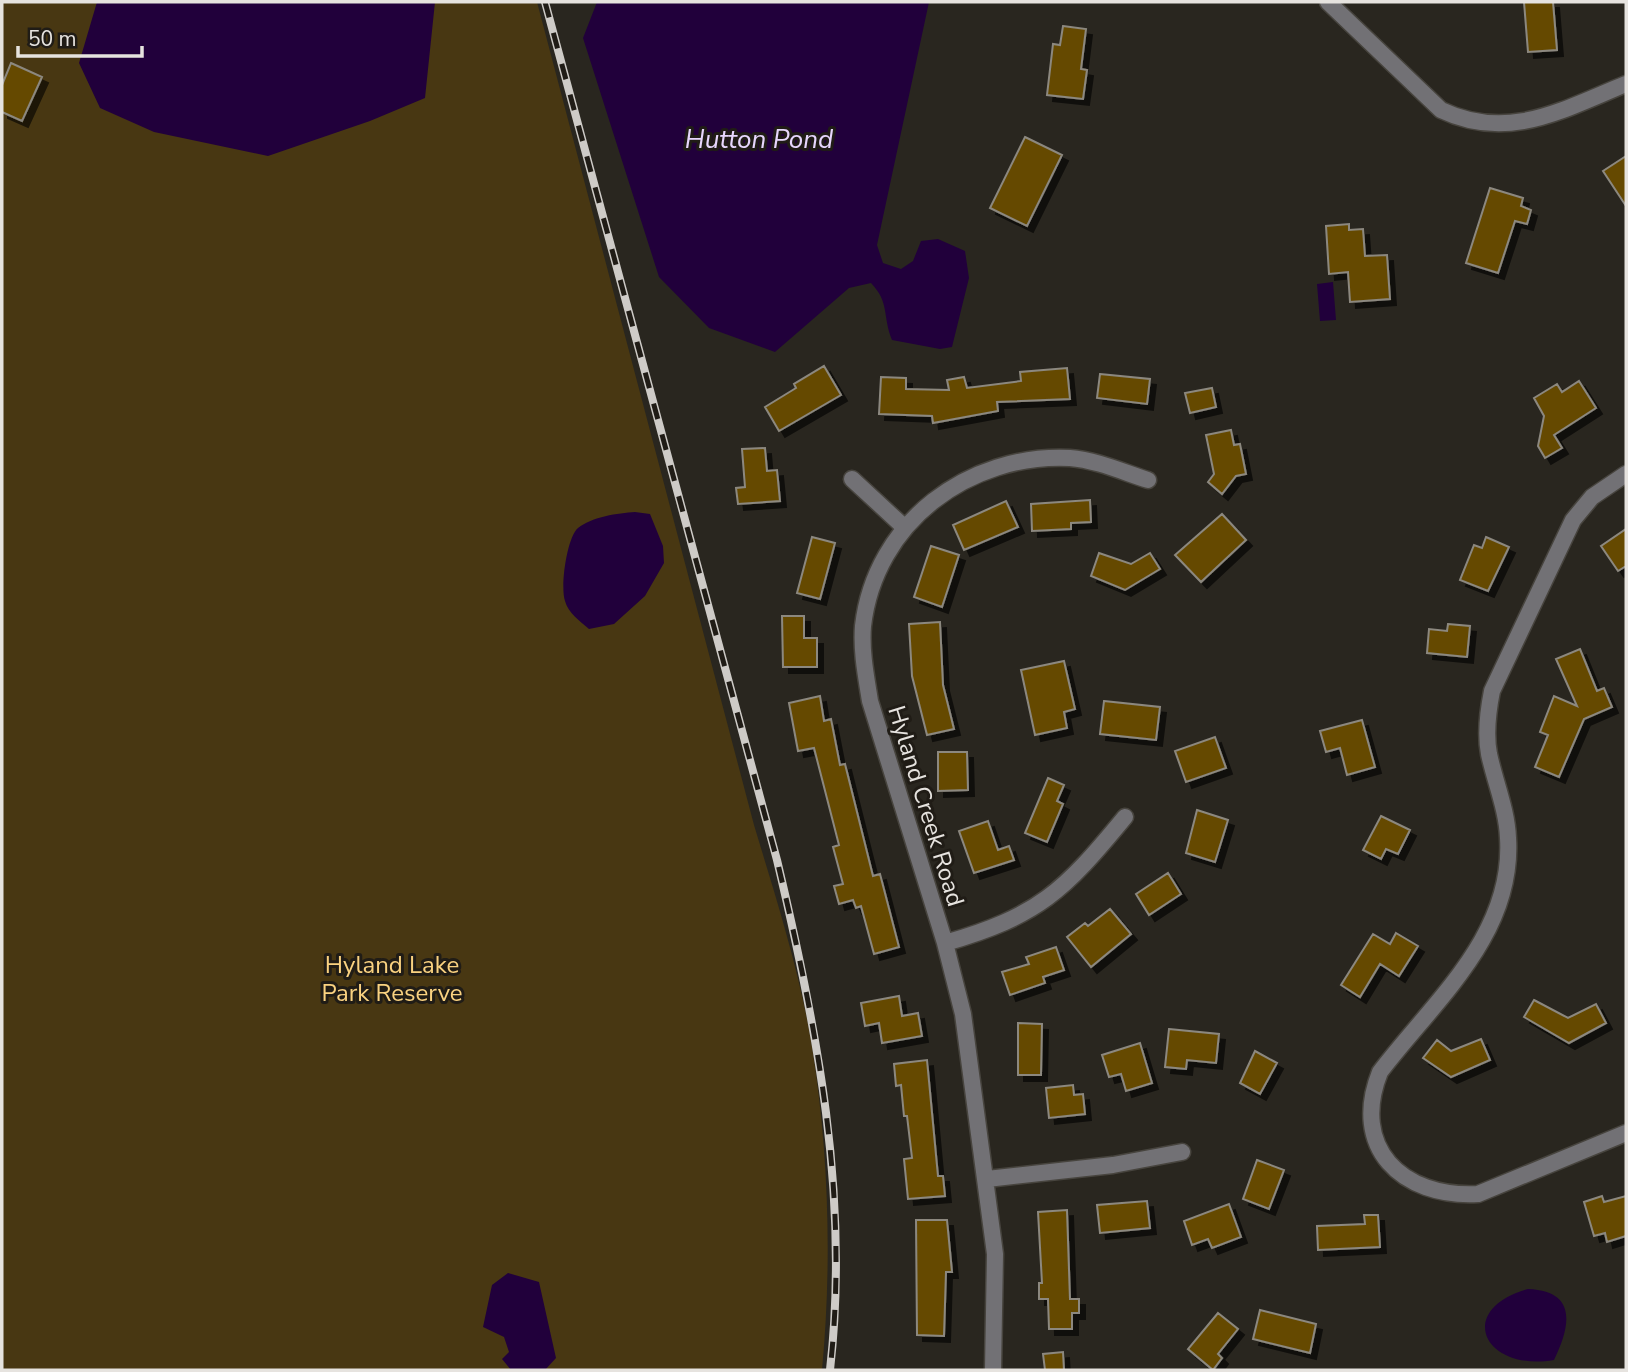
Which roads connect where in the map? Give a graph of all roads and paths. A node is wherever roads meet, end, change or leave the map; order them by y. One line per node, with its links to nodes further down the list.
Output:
1 (1328, 2): 2 (street)
2 (1626, 84)
3 (1626, 474): 9 (street)
4 (852, 479): 6 (street)
5 (1148, 480): 6 (street, Hyland Creek Road)
6 (904, 527): 8 (street, Hyland Creek Road)
7 (1125, 817): 8 (street)
8 (945, 943): 11 (street, Hyland Creek Road)
9 (1626, 1133)
10 (1182, 1152): 11 (street)
11 (987, 1180): 12 (street, Hyland Creek Road)
12 (993, 1370)

